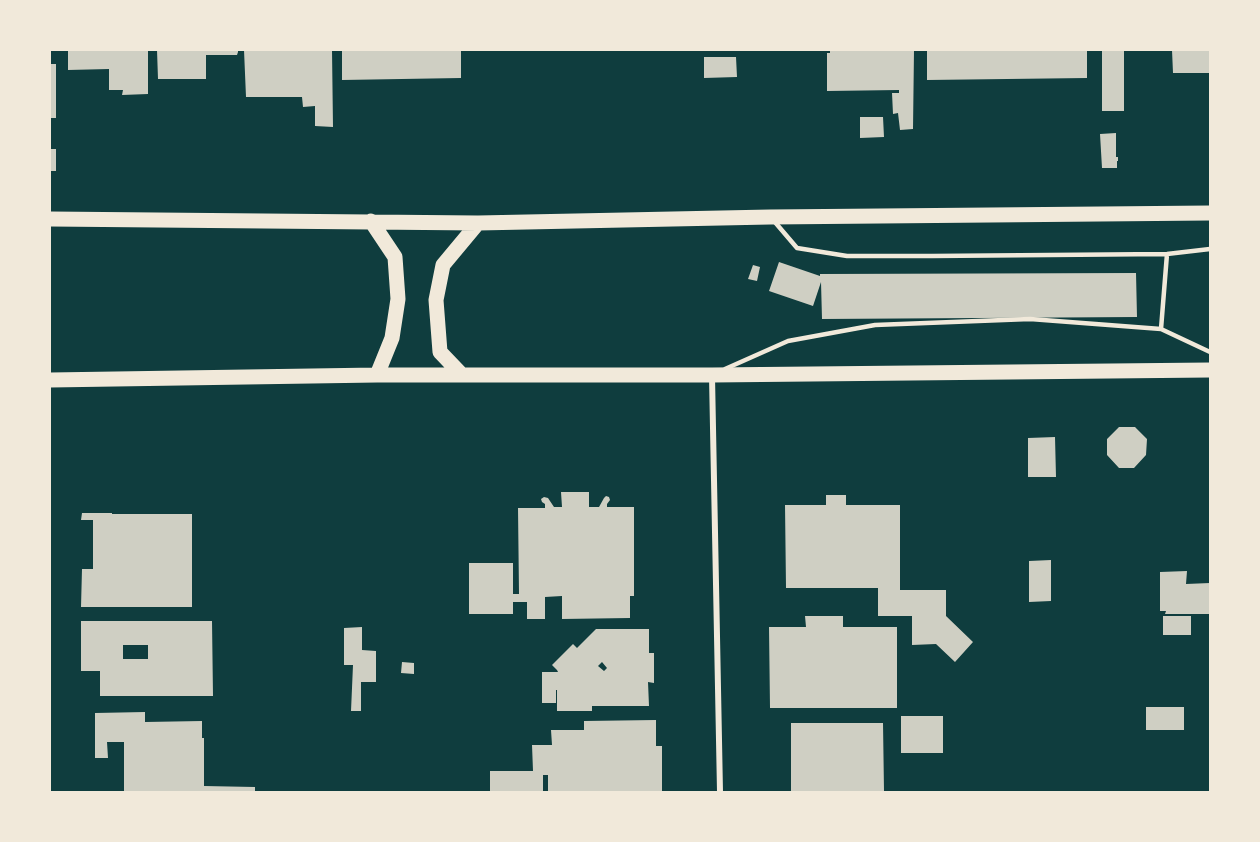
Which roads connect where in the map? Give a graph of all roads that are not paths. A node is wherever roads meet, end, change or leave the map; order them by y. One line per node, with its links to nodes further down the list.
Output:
1 (1210, 213): 2 (main road)
2 (770, 217): 5 (main road); 7 (lane)
3 (50, 219): 4 (main road)
4 (371, 221): 5 (main road); 11 (main road)
5 (478, 223): 12 (main road)
6 (1210, 249): 7 (lane)
7 (1167, 254): 8 (lane)
8 (1161, 329): 9 (lane); 13 (lane)
9 (1210, 352)
10 (1210, 370): 13 (main road)
11 (377, 375): 12 (main road); 14 (main road)
12 (462, 375): 13 (main road)
13 (712, 375): 15 (street)
14 (50, 380)
15 (720, 792)

